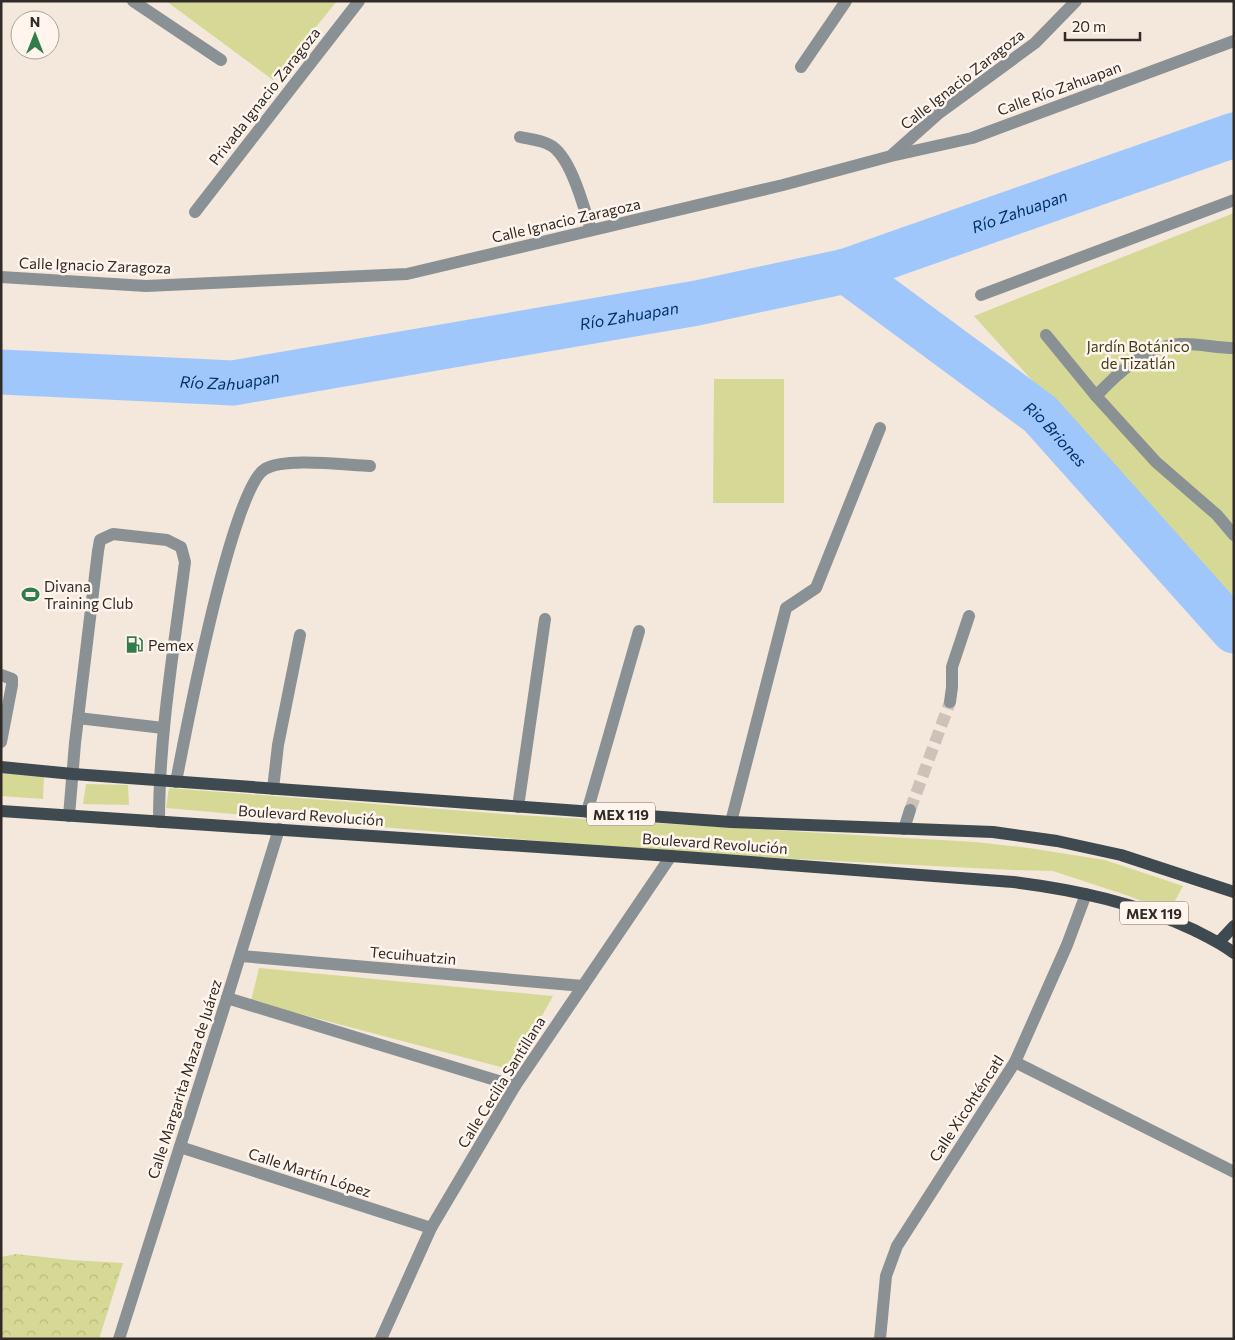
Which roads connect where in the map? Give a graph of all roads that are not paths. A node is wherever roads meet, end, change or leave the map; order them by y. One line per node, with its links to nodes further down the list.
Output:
1 (133, 1): 6 (street)
2 (359, 1): 11 (street, Privada Ignacio Zaragoza)
3 (846, 1): 7 (street)
4 (1076, 1): 9 (street, Calle Ignacio Zaragoza)
5 (1234, 41): 9 (street, Calle Río Zahuapan)
6 (221, 60)
7 (801, 67)
8 (520, 137): 12 (street)
9 (892, 156): 12 (street, Calle Ignacio Zaragoza)
10 (1234, 200): 14 (street)
11 (195, 212)
12 (591, 230): 13 (street, Calle Ignacio Zaragoza)
13 (1, 277)
14 (981, 295)
15 (1046, 335): 17 (street)
16 (1234, 348): 17 (street)
17 (1096, 396): 20 (street)
18 (880, 428): 41 (street)
19 (370, 466): 33 (street)
20 (1234, 535)
21 (969, 616): 26 (street)
22 (545, 619): 35 (street)
23 (639, 631): 38 (street)
24 (300, 635): 34 (street)
25 (1, 675): 29 (street)
26 (950, 702)
27 (78, 718): 28 (street); 28 (street); 31 (street)
28 (164, 728): 32 (street)
29 (1, 742)
30 (1, 767): 31 (main road, Boulevard Revolución / MEX 119)
31 (73, 774): 32 (main road, Boulevard Revolución / MEX 119); 39 (street)
32 (159, 780): 33 (main road, Boulevard Revolución / MEX 119); 40 (street)
33 (176, 782): 34 (main road, Boulevard Revolución / MEX 119)
34 (273, 789): 35 (main road, Boulevard Revolución / MEX 119)
35 (518, 807): 38 (main road, Boulevard Revolución / MEX 119)
36 (910, 810): 43 (street)
37 (1, 811): 39 (main road, Boulevard Revolución / MEX 119)
38 (587, 812): 41 (main road, Boulevard Revolución / MEX 119)
39 (70, 816): 40 (main road, Boulevard Revolución / MEX 119)
40 (159, 822): 42 (main road, Boulevard Revolución / MEX 119)
41 (731, 822): 43 (main road, Boulevard Revolución / MEX 119)
42 (279, 829): 44 (main road, Boulevard Revolución / MEX 119); 50 (street, Calle Margarita Maza de Juárez)
43 (904, 829): 45 (main road, Boulevard Revolución / MEX 119)
44 (671, 856): 46 (main road, Boulevard Revolución / MEX 119); 51 (street, Calle Cecilia Santillana)
45 (1234, 892)
46 (1086, 894): 48 (main road, Boulevard Revolución / MEX 119); 53 (street, Calle Xicohténcatl)
47 (1234, 926): 48 (main road)
48 (1219, 942): 49 (main road, Boulevard Revolución / MEX 119)
49 (1234, 953)
50 (241, 956): 51 (street, Tecuihuatzin); 52 (street, Calle Margarita Maza de Juárez)
51 (583, 986): 54 (street, Calle Cecilia Santillana)
52 (227, 998): 54 (street); 55 (street, Calle Margarita Maza de Juárez)
53 (1015, 1062): 56 (street); 60 (street, Calle Xicohténcatl)
54 (515, 1086): 57 (street, Calle Cecilia Santillana)
55 (180, 1147): 57 (street, Calle Martín López); 58 (street, Calle Margarita Maza de Juárez)
56 (1234, 1172)
57 (430, 1228): 59 (street, Calle Cecilia Santillana)
58 (119, 1339)
59 (381, 1339)
60 (880, 1339)

